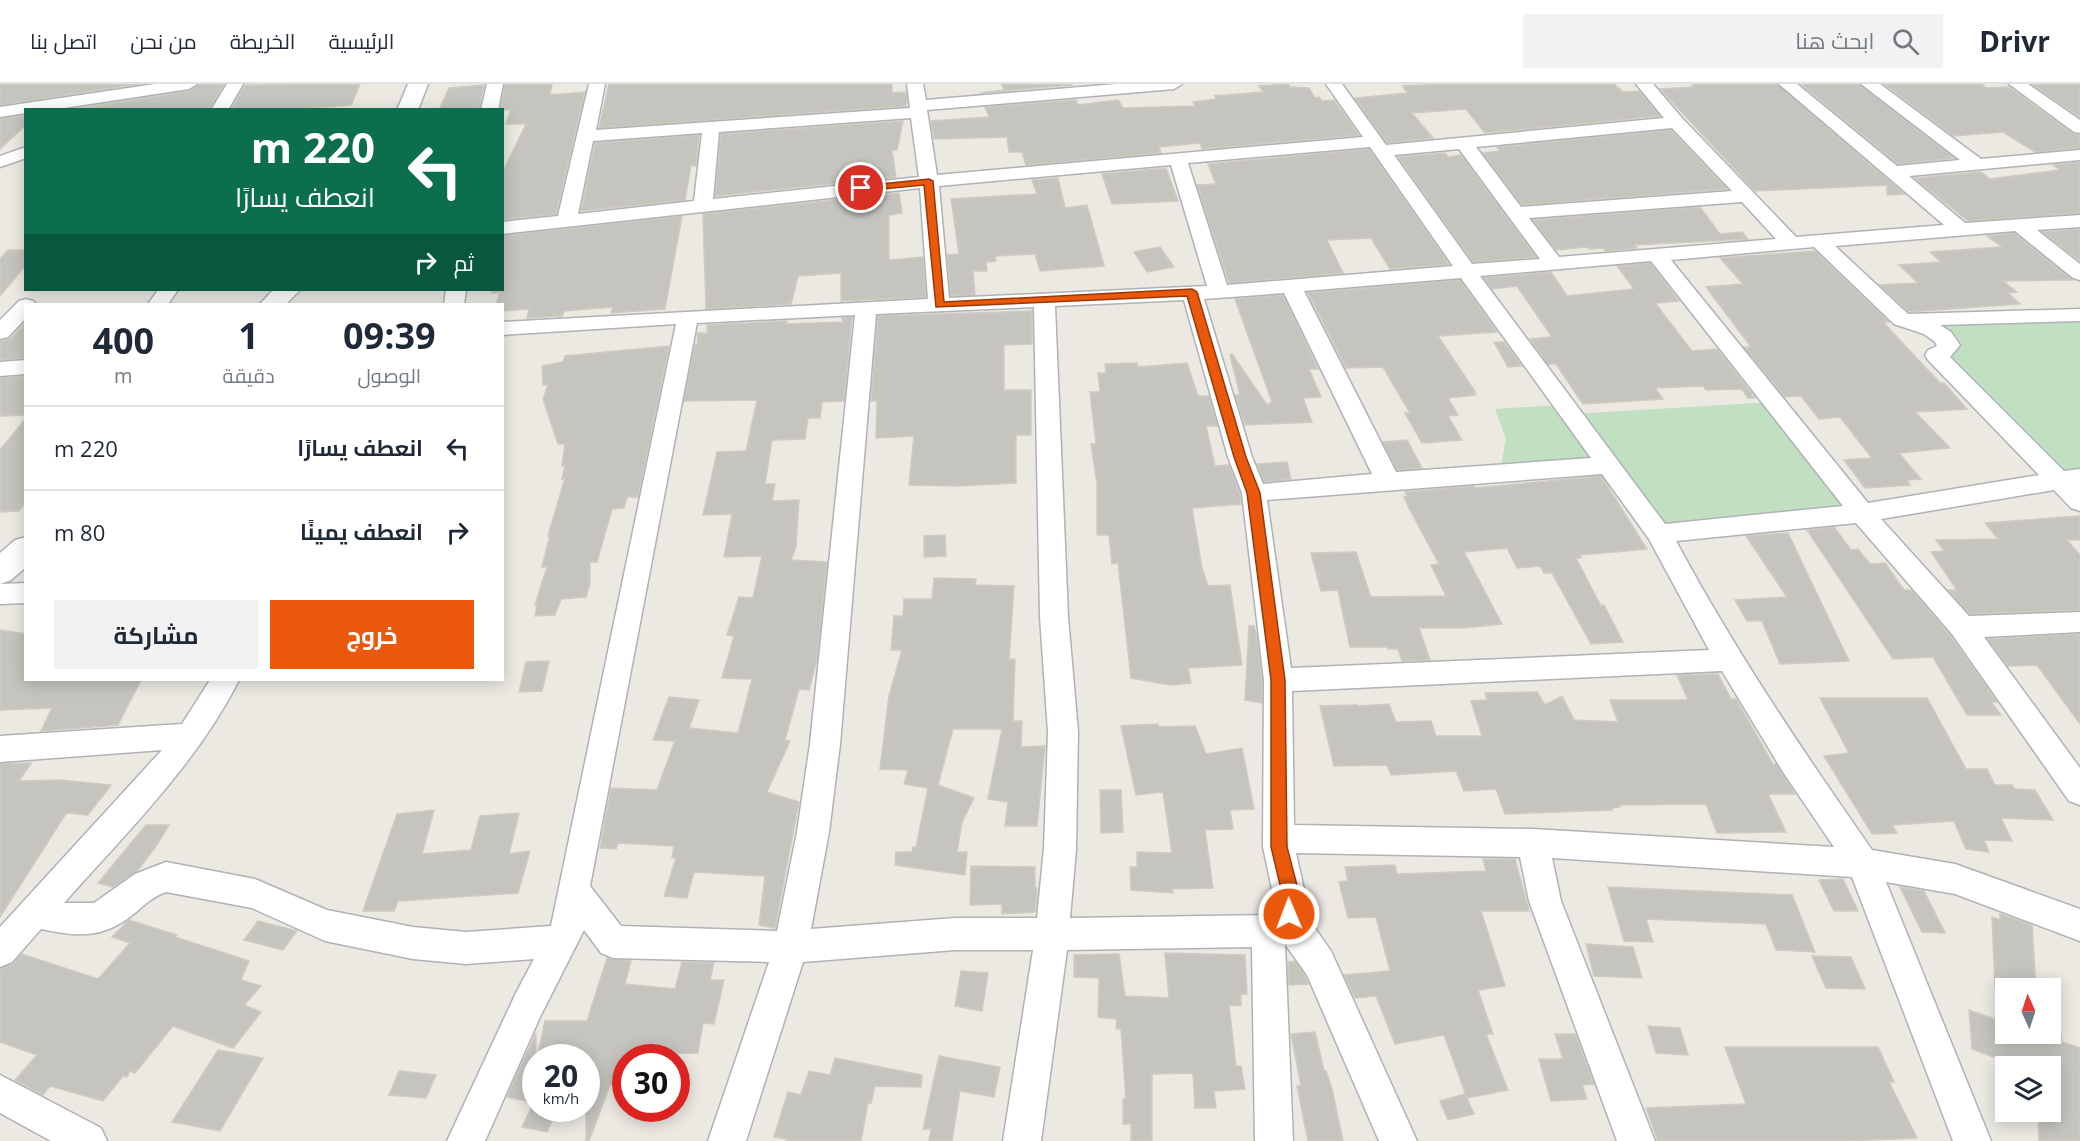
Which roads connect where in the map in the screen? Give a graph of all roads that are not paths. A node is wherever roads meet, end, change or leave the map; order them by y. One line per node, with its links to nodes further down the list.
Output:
1 (102, 84): 14 (street)
2 (189, 84): 14 (street)
3 (235, 84): 16 (street)
4 (418, 84): 17 (street)
5 (495, 84): 18 (street)
6 (597, 84): 25 (street)
7 (915, 84): 19 (street)
8 (1174, 84): 19 (street)
9 (1334, 84): 27 (street)
10 (1644, 84): 22 (street)
11 (1787, 84): 33 (street)
12 (1869, 84): 32 (street)
13 (2017, 84): 24 (street)
14 (85, 104): 15 (street)
15 (42, 108)
16 (220, 108)
17 (408, 108)
18 (489, 108)
19 (919, 109): 23 (street); 34 (street)
20 (24, 110): 21 (street)
21 (0, 112)
22 (1676, 122): 26 (street); 35 (street)
23 (711, 126): 25 (street); 36 (street)
24 (2080, 128)
25 (588, 136): 38 (street)
26 (1464, 143): 27 (street); 37 (street)
27 (1380, 146): 30 (street); 47 (street)
28 (24, 153): 31 (street)
29 (2080, 155): 32 (street)
30 (1178, 159): 34 (street); 53 (street)
31 (0, 162)
32 (1975, 163): 33 (street)
33 (1891, 172): 42 (street)
34 (929, 181): 36 (street); 57 (street)
35 (1747, 196): 37 (street); 44 (street)
36 (703, 205): 38 (street)
37 (1516, 213): 46 (street)
38 (567, 220): 41 (street)
39 (2080, 221): 40 (street)
40 (2019, 225): 42 (street); 48 (street)
41 (504, 228)
42 (1961, 229): 43 (street)
43 (1819, 241): 44 (street); 62 (street)
44 (1791, 243): 45 (street)
45 (1656, 254): 46 (street); 72 (street)
46 (1552, 263): 47 (street)
47 (1467, 272): 49 (street); 67 (street)
48 (2080, 274)
49 (1291, 286): 53 (street); 69 (street)
50 (39, 291): 55 (street)
51 (286, 291): 56 (street)
52 (1192, 292): 53 (street); 54 (street); 70 (street)
53 (1219, 292)
54 (1044, 300): 57 (street); 93 (street)
55 (28, 303)
56 (273, 303)
57 (939, 305): 59 (street)
58 (24, 307): 64 (street)
59 (866, 310): 61 (street); 95 (street)
60 (2080, 315): 62 (street)
61 (688, 318): 63 (street); 89 (street)
62 (1901, 319): 68 (street)
63 (504, 329)
64 (0, 332)
65 (24, 367): 66 (street)
66 (0, 369)
67 (1610, 465): 69 (street); 73 (street)
68 (2069, 478): 71 (street); 72 (street)
69 (1388, 481): 70 (street)
70 (1254, 493): 81 (street)
71 (2080, 502)
72 (1862, 513): 73 (street); 79 (street)
73 (1659, 534): 80 (street)
74 (24, 550): 75 (street)
75 (0, 572)
76 (24, 593): 77 (street)
77 (0, 594)
78 (2080, 622): 79 (street)
79 (1962, 627): 85 (street)
80 (1731, 660): 81 (street); 88 (street)
81 (1278, 680): 86 (street)
82 (224, 681): 83 (street)
83 (190, 736): 84 (street); 90 (street)
84 (0, 749)
85 (2079, 789)
86 (1279, 839): 87 (street); 92 (street)
87 (1533, 843): 88 (street); 104 (street)
88 (1863, 863): 91 (street); 105 (street)
89 (573, 890): 94 (street); 95 (street)
90 (36, 913): 94 (street); 96 (street)
91 (2080, 925)
92 (1276, 927): 93 (street); 102 (street); 103 (street)
93 (1052, 934): 95 (street); 101 (street)
94 (562, 941): 99 (street)
95 (791, 947): 100 (street)
96 (0, 951)
97 (0, 1093): 98 (street)
98 (88, 1141)
99 (466, 1141)
100 (727, 1141)
101 (1022, 1141)
102 (1274, 1141)
103 (1398, 1141)
104 (1636, 1141)
105 (1972, 1141)

